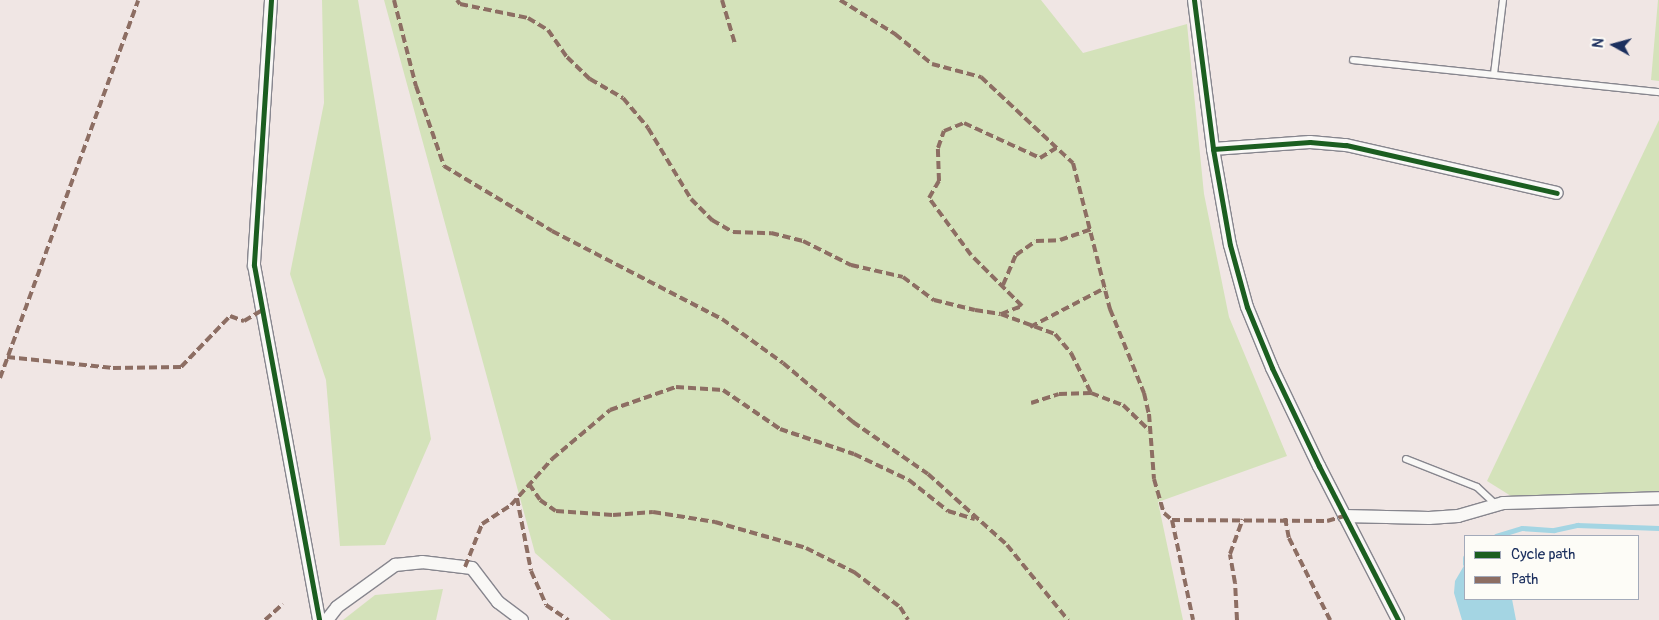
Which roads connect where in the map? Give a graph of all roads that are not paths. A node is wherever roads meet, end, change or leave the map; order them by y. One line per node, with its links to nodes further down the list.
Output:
1 (271, 0): 13 (street)
2 (1194, 0): 7 (street)
3 (1502, 0): 5 (lane)
4 (1353, 60): 5 (lane)
5 (1494, 74): 6 (lane)
6 (1659, 92)
7 (1213, 149): 8 (street); 12 (street)
8 (1557, 193)
9 (1406, 459): 11 (lane)
10 (1659, 498): 11 (street)
11 (1496, 505): 12 (street)
12 (1344, 516): 16 (street)
13 (319, 620)
14 (327, 620): 15 (street)
15 (522, 620)
16 (1398, 620)

